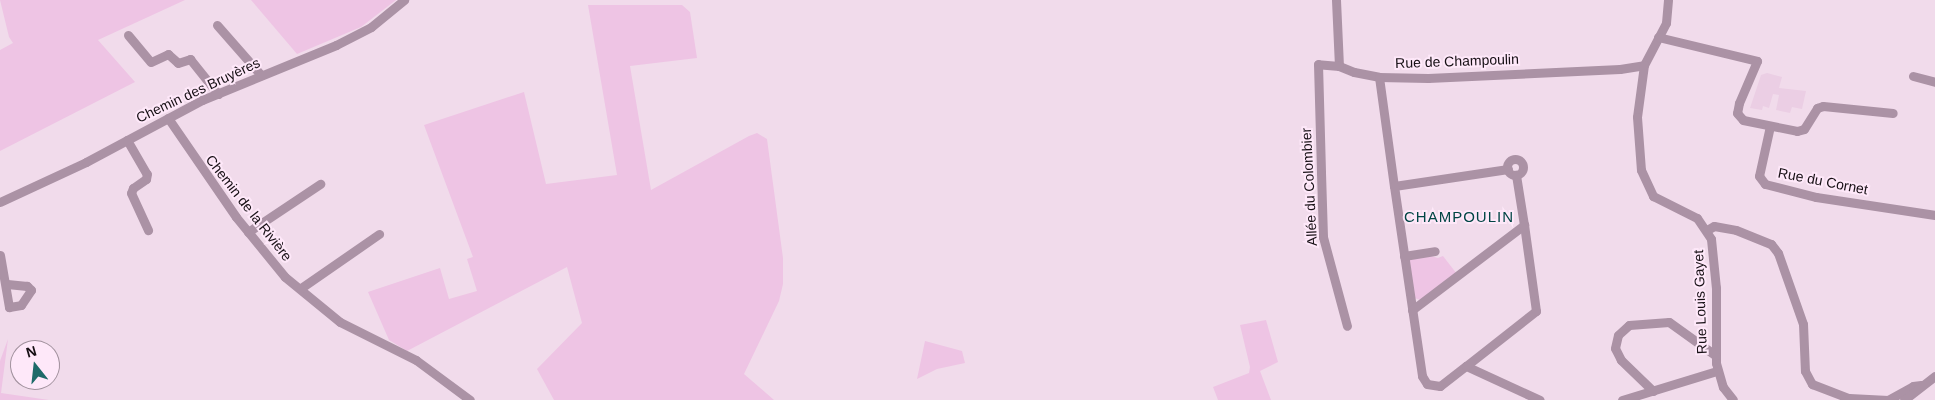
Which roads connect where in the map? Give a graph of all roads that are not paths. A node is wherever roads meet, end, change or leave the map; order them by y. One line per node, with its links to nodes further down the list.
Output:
1 (404, 0): 9 (street, Chemin des Bruyères)
2 (1336, 0): 8 (street)
3 (1668, 0): 6 (street, Rue Louis Gayet)
4 (217, 25): 9 (street)
5 (128, 35): 13 (street)
6 (1658, 36): 7 (street, Rue Louis Gayet); 16 (street)
7 (1644, 65): 11 (street, Rue de Champoulin); 26 (street, Rue Louis Gayet)
8 (1339, 66): 11 (street, Rue de Champoulin); 35 (street, Allée du Colombier)
9 (261, 75): 13 (street, Chemin des Bruyères)
10 (1913, 76): 12 (street)
11 (1379, 77): 21 (street)
12 (1935, 82)
13 (218, 94): 15 (street, Chemin des Bruyères)
14 (1892, 113): 16 (street)
15 (168, 118): 17 (street, Chemin des Bruyères); 27 (street, Chemin de la Rivière)
16 (1770, 126): 23 (street, Rue du Cornet)
17 (127, 140): 22 (street, Chemin des Bruyères); 25 (street)
18 (1508, 169): 19 (street); 19 (street); 21 (street)
19 (1516, 175): 24 (street)
20 (320, 184): 27 (street)
21 (1394, 186): 31 (street)
22 (0, 202)
23 (1935, 215)
24 (1524, 225): 34 (street); 37 (street)
25 (148, 230)
26 (1707, 230): 36 (street, Rue Louis Gayet); 40 (street)
27 (248, 232): 33 (street, Chemin de la Rivière)
28 (379, 234): 33 (street)
29 (1435, 251): 31 (street)
30 (0, 255): 32 (street)
31 (1404, 256): 34 (street)
32 (7, 284)
33 (301, 288): 43 (street, Chemin de la Rivière)
34 (1412, 310): 37 (street)
35 (1347, 326)
36 (1715, 354): 38 (street, Rue Louis Gayet); 41 (street)
37 (1466, 366): 44 (street)
38 (1718, 371): 41 (street); 45 (street, Rue Louis Gayet)
39 (1935, 376): 40 (street)
40 (1921, 385): 46 (street)
41 (1653, 391): 42 (street)
42 (1626, 399)
43 (470, 400)
44 (1540, 400)
45 (1733, 400)
46 (1904, 400)

